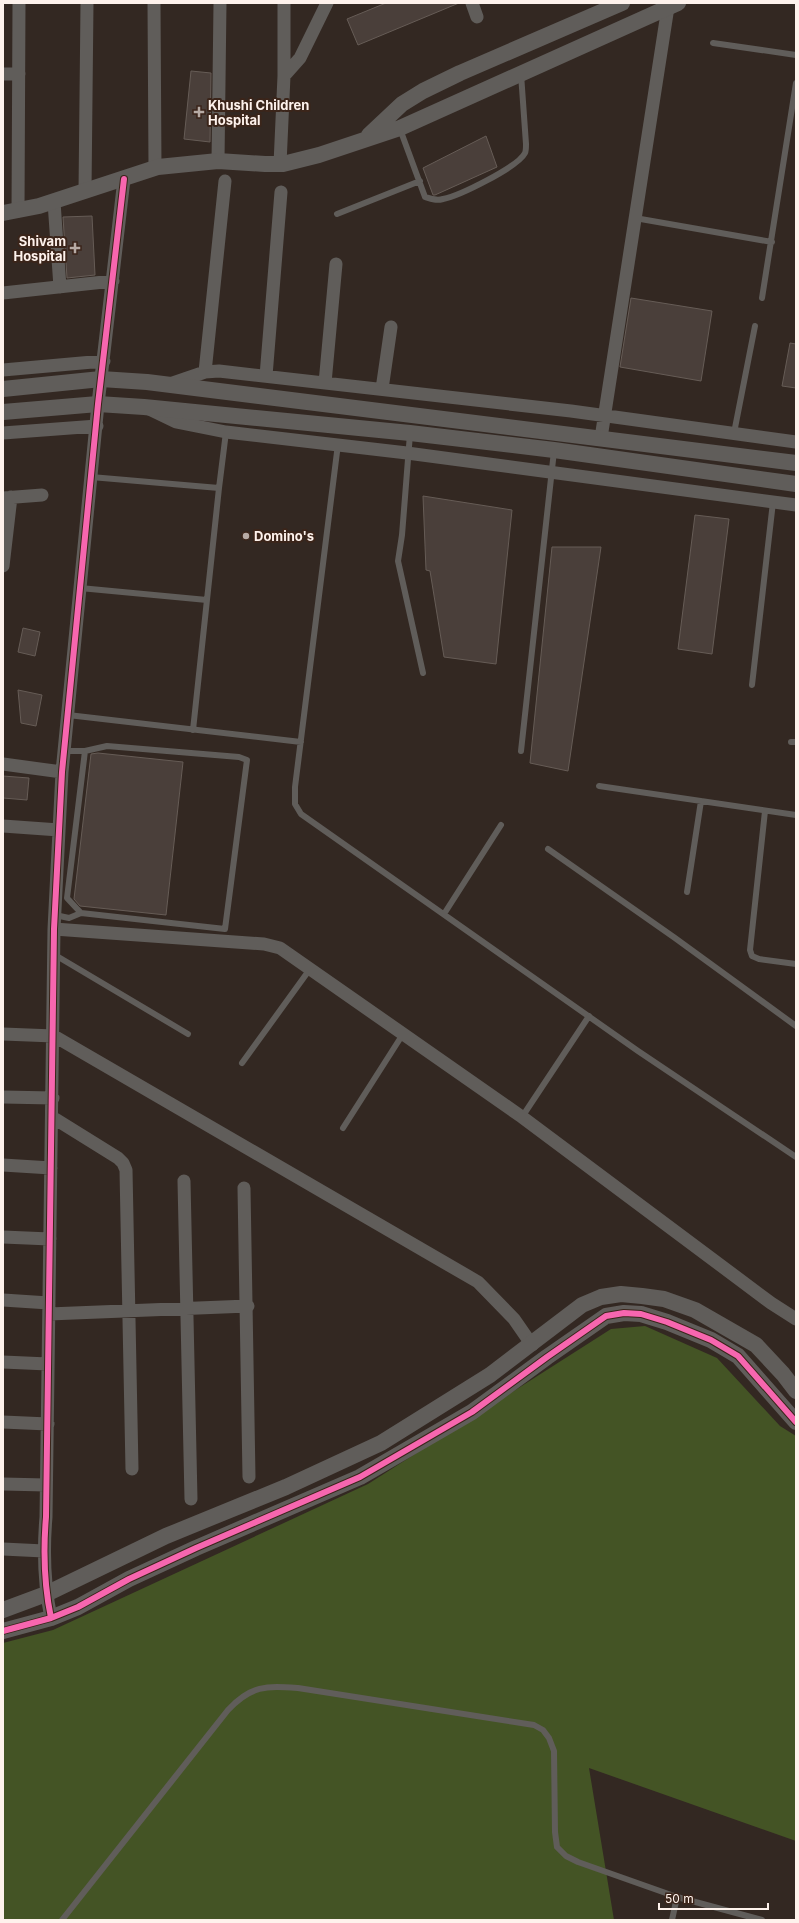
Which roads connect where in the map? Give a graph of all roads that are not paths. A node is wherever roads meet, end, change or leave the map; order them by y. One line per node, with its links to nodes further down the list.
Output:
1 (19, 3): 15 (street)
2 (87, 3): 26 (street)
3 (154, 3): 22 (street)
4 (220, 3): 20 (street)
5 (284, 3): 16 (street)
6 (327, 3): 16 (street)
7 (472, 3): 10 (street)
8 (622, 3): 19 (street)
9 (673, 5): 13 (street); 31 (street)
10 (477, 17)
11 (713, 43): 12 (lane)
12 (796, 55)
13 (521, 73): 18 (street); 25 (lane)
14 (3, 74): 15 (street)
15 (19, 74): 29 (street)
16 (284, 76): 21 (street)
17 (796, 83): 32 (lane)
18 (400, 128): 19 (street); 25 (lane)
19 (365, 139): 21 (street)
20 (218, 161): 21 (street); 22 (street)
21 (280, 164)
22 (155, 168): 23 (street)
23 (124, 179): 26 (street); 34 (street)
24 (225, 181): 42 (street)
25 (420, 181): 30 (lane)
26 (85, 192): 28 (street)
27 (281, 192): 43 (street)
28 (54, 202): 29 (street); 35 (street)
29 (10, 212)
30 (337, 214)
31 (635, 218): 32 (lane); 52 (street)
32 (772, 242): 37 (lane)
33 (336, 264): 45 (street)
34 (113, 281): 35 (street); 40 (street)
35 (60, 287): 36 (street)
36 (3, 293)
37 (762, 298)
38 (755, 326): 57 (lane)
39 (390, 327): 48 (street)
40 (104, 361): 41 (street); 44 (street)
41 (3, 370)
42 (205, 372): 43 (street); 46 (street)
43 (266, 376): 45 (street)
44 (101, 379): 46 (street); 47 (street); 49 (street)
45 (325, 383): 48 (street)
46 (169, 385): 58 (street)
47 (3, 388)
48 (382, 389): 52 (street)
49 (98, 404): 50 (street); 51 (street); 53 (street)
50 (144, 407): 54 (street); 56 (street)
51 (3, 412)
52 (604, 416): 57 (street); 58 (street)
53 (97, 426): 55 (street); 65 (street)
54 (226, 432): 60 (street); 67 (lane)
55 (3, 433)
56 (410, 433): 61 (street); 62 (lane)
57 (734, 433): 59 (street)
58 (601, 438): 63 (street)
59 (796, 442)
60 (338, 444): 62 (street); 79 (lane)
61 (554, 450): 64 (lane); 66 (street)
62 (407, 453): 64 (street); 75 (lane)
63 (796, 463)
64 (553, 472): 70 (street); 82 (lane)
65 (91, 477): 67 (lane); 73 (street)
66 (796, 484)
67 (219, 488): 74 (lane)
68 (42, 495): 69 (street)
69 (7, 497): 72 (street)
70 (773, 502): 71 (street); 76 (lane)
71 (796, 505)
72 (3, 566)
73 (80, 588): 74 (lane); 77 (street)
74 (207, 600): 78 (lane)
75 (423, 673)
76 (752, 686)
77 (68, 715): 78 (lane); 80 (street)
78 (193, 730): 79 (lane)
79 (301, 742): 95 (lane)
80 (64, 751): 81 (lane); 84 (street)
81 (85, 751): 94 (lane); 94 (lane)
82 (521, 751)
83 (3, 764): 84 (street)
84 (62, 772): 91 (street)
85 (599, 786): 86 (lane)
86 (701, 801): 87 (lane); 93 (lane)
87 (765, 811): 88 (lane); 99 (lane)
88 (796, 815)
89 (501, 825): 95 (lane)
90 (3, 826): 91 (street)
91 (60, 830): 96 (street)
92 (548, 849): 102 (lane)
93 (687, 892)
94 (81, 913): 96 (lane)
95 (444, 914): 101 (lane)
96 (54, 915): 97 (street)
97 (54, 929): 98 (street); 100 (street)
98 (55, 956): 104 (lane); 106 (street)
99 (796, 964)
100 (310, 969): 105 (street); 107 (lane)
101 (589, 1016): 111 (lane); 113 (lane)
102 (796, 1026)
103 (3, 1034): 106 (street)
104 (188, 1034)
105 (403, 1034): 111 (street); 112 (lane)
106 (54, 1036): 109 (street); 126 (street)
107 (242, 1063)
108 (3, 1097): 109 (street)
109 (53, 1098): 110 (street)
110 (52, 1117): 115 (street); 124 (street)
111 (522, 1117): 125 (street)
112 (343, 1128)
113 (796, 1157)
114 (3, 1165): 115 (street)
115 (52, 1168): 119 (street)
116 (184, 1181): 123 (street)
117 (244, 1188): 121 (street)
118 (3, 1237): 119 (street)
119 (50, 1239): 122 (street)
120 (3, 1300): 122 (street)
121 (248, 1306): 123 (street); 134 (street)
122 (49, 1308): 124 (street); 128 (street)
123 (187, 1308): 124 (street); 137 (street)
124 (129, 1311): 133 (street)
125 (796, 1319)
126 (532, 1344): 129 (street); 140 (street)
127 (3, 1362): 128 (street)
128 (48, 1364): 132 (street)
129 (796, 1391)
130 (3, 1422): 132 (street)
131 (796, 1422): 142 (street)
132 (48, 1424): 136 (street)
133 (132, 1469)
134 (249, 1477)
135 (3, 1484): 136 (street)
136 (46, 1485): 139 (street)
137 (191, 1499)
138 (3, 1549): 139 (street)
139 (44, 1551): 140 (street)
140 (46, 1594): 141 (street); 142 (street)
141 (3, 1610)
142 (51, 1618): 143 (street)
143 (3, 1631)
144 (677, 1897): 145 (lane); 146 (lane); 147 (lane)
145 (62, 1920)
146 (672, 1920)
147 (762, 1920)

